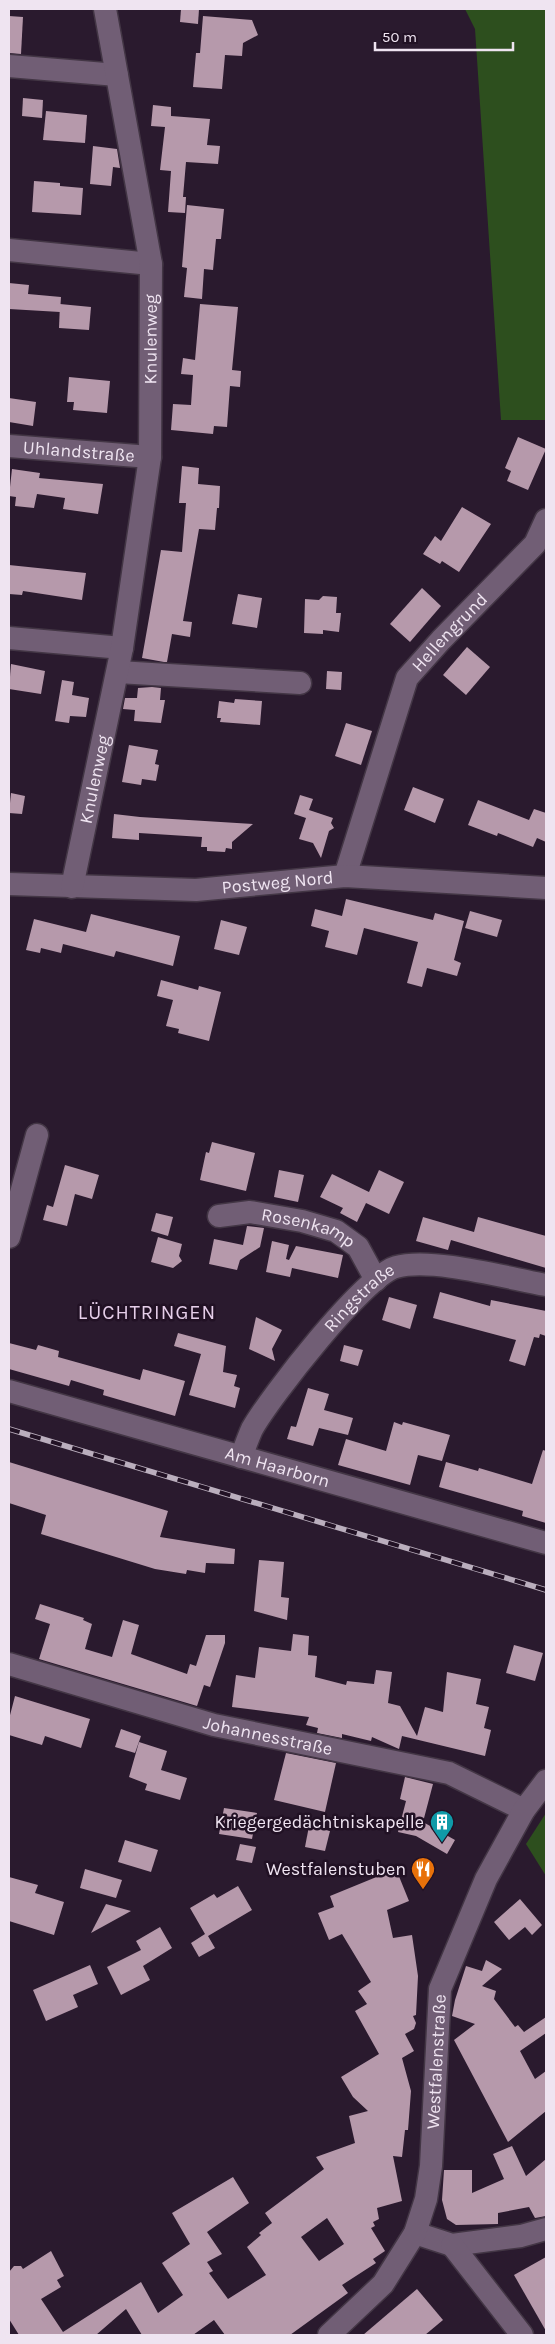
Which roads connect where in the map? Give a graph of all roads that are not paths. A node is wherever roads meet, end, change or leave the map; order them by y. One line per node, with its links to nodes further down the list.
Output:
1 (105, 9): 3 (street, Knulenweg)
2 (9, 66): 3 (street)
3 (117, 76): 5 (street, Knulenweg)
4 (9, 250): 5 (street)
5 (151, 264): 7 (street, Knulenweg)
6 (9, 446): 7 (street, Uhlandstraße)
7 (150, 458): 10 (street, Knulenweg)
8 (546, 520): 13 (street, Hellengrund)
9 (9, 638): 10 (street)
10 (122, 648): 11 (street, Knulenweg)
11 (118, 672): 12 (street); 15 (street, Knulenweg)
12 (300, 683)
13 (346, 876): 15 (street, Postweg Nord); 16 (street, Postweg Nord)
14 (9, 884): 15 (street, Postweg Nord)
15 (72, 887)
16 (546, 888)
17 (37, 1135): 19 (street)
18 (219, 1216): 20 (street, Rosenkamp)
19 (9, 1237)
20 (376, 1280): 21 (street, Ringstraße); 23 (street, Ringstraße)
21 (546, 1285)
22 (9, 1391): 23 (street, Am Haarborn)
23 (241, 1457): 24 (street, Am Haarborn)
24 (546, 1543)
25 (9, 1664): 27 (street, Johannesstraße)
26 (546, 1781): 27 (street, Westfalenstraße)
27 (524, 1810): 29 (street, Westfalenstraße)
28 (546, 2229): 30 (street)
29 (415, 2233): 30 (street); 31 (street, Westfalenstraße)
30 (452, 2245): 32 (street)
31 (329, 2335)
32 (522, 2335)

